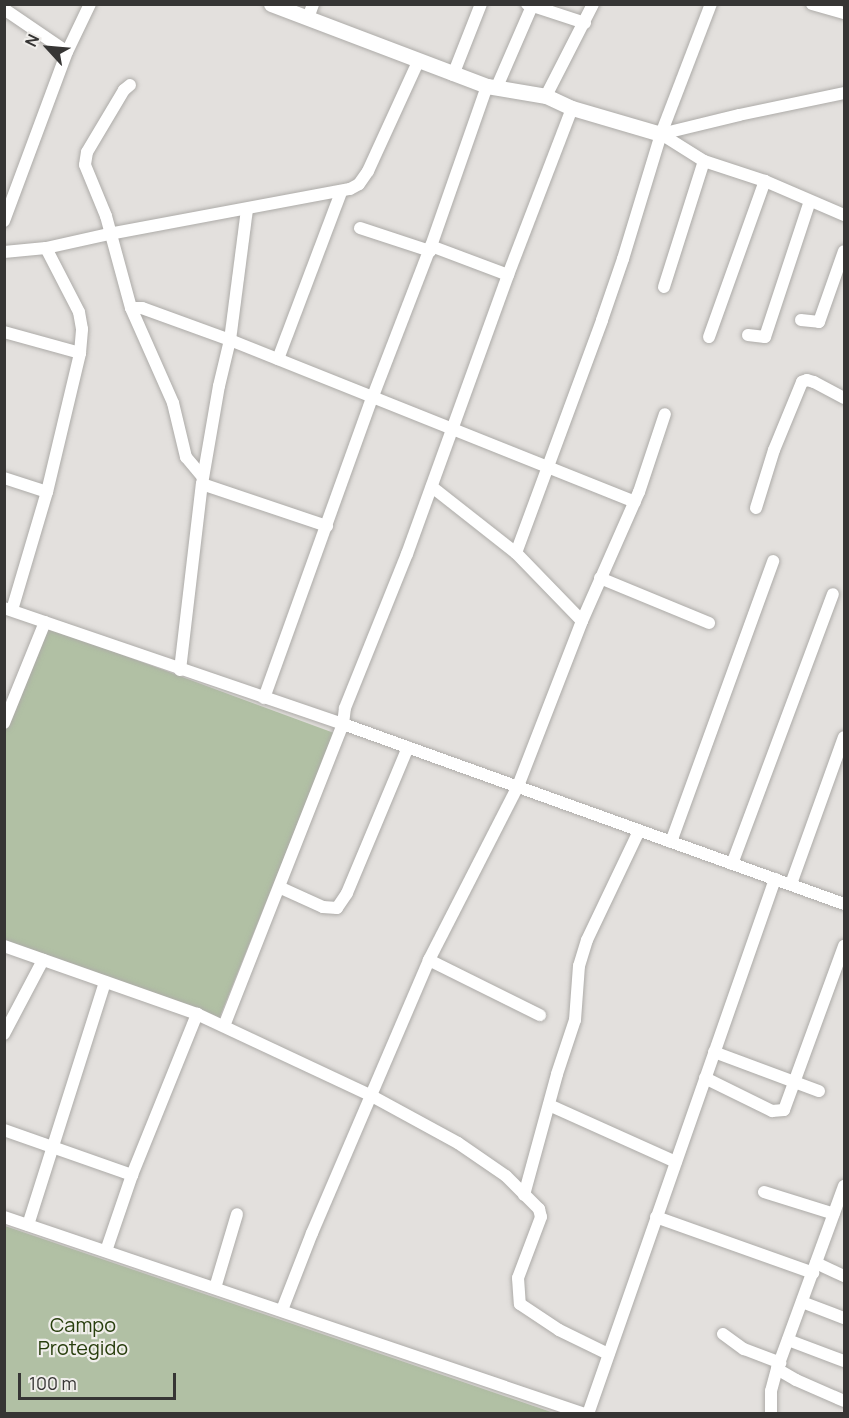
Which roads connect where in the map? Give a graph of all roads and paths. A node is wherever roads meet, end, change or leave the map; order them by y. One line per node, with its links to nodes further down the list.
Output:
1 (90, 4): 12 (street)
2 (271, 4): 9 (street)
3 (481, 4): 14 (street)
4 (593, 4): 11 (street)
5 (711, 4): 20 (street)
6 (812, 4): 10 (street)
7 (530, 5): 11 (street); 16 (street)
8 (4, 9): 12 (street)
9 (311, 11): 13 (street)
10 (844, 13)
11 (585, 23): 18 (street)
12 (67, 52): 27 (street)
13 (418, 62): 14 (street); 23 (street)
14 (453, 75): 16 (street)
15 (130, 85): 29 (street)
16 (491, 88): 18 (street); 31 (street)
17 (844, 93): 20 (street)
18 (546, 96): 19 (street)
19 (573, 108): 20 (street); 34 (street)
20 (661, 134): 21 (street); 48 (street)
21 (704, 161): 22 (street); 35 (street)
22 (765, 182): 24 (street); 40 (street)
23 (341, 192): 25 (street); 43 (street)
24 (810, 201): 26 (street); 39 (street)
25 (247, 209): 29 (street); 41 (street)
26 (844, 215)
27 (4, 221)
28 (360, 228): 31 (street)
29 (109, 234): 30 (street); 36 (street)
30 (46, 248): 33 (street); 42 (street)
31 (430, 248): 34 (street); 44 (street)
32 (844, 251): 37 (street)
33 (4, 252)
34 (508, 275): 47 (street)
35 (664, 287)
36 (131, 308): 41 (street); 50 (street)
37 (801, 320)
38 (4, 332): 42 (street)
39 (748, 335)
40 (709, 337)
41 (230, 340): 43 (street); 50 (street)
42 (80, 353): 52 (street)
43 (278, 359): 44 (street)
44 (373, 396): 47 (street); 55 (street)
45 (844, 398): 54 (street)
46 (665, 414): 53 (street)
47 (452, 430): 48 (street); 51 (street)
48 (546, 467): 53 (street); 56 (street)
49 (4, 478): 52 (street)
50 (203, 481): 55 (street); 64 (street)
51 (432, 487): 56 (street); 67 (street)
52 (47, 492): 60 (street)
53 (635, 502): 58 (street)
54 (756, 508)
55 (327, 526): 65 (street)
56 (516, 552): 62 (street)
57 (773, 561): 72 (street)
58 (600, 578): 62 (street); 63 (street)
59 (833, 594): 73 (street)
60 (8, 609): 61 (street)
61 (45, 621): 64 (street); 66 (street)
62 (582, 621): 70 (street)
63 (709, 623)
64 (180, 670): 65 (street)
65 (264, 698): 67 (street)
66 (6, 715)
67 (343, 724): 69 (street); 76 (street)
68 (844, 737): 75 (street)
69 (408, 747): 70 (street); 76 (street)
70 (518, 786): 71 (street); 81 (street)
71 (639, 831): 72 (street); 92 (street)
72 (671, 842): 73 (street)
73 (732, 864): 74 (street)
74 (775, 879): 75 (street); 87 (street)
75 (791, 884): 77 (street)
76 (280, 888): 85 (street)
77 (844, 904)
78 (4, 946): 80 (street)
79 (844, 946): 89 (street)
80 (43, 960): 82 (street); 86 (street)
81 (429, 960): 84 (street); 91 (street)
82 (105, 982): 83 (street); 94 (street)
83 (198, 1014): 85 (street); 96 (street)
84 (540, 1015)
85 (224, 1026): 91 (street)
86 (4, 1034)
87 (714, 1052): 88 (street); 89 (street)
88 (705, 1078): 89 (street); 95 (street)
89 (796, 1082): 90 (street)
90 (819, 1091)
91 (370, 1095): 99 (street); 110 (street)
92 (549, 1105): 95 (street); 99 (street)
93 (4, 1130): 94 (street)
94 (53, 1147): 96 (street); 104 (street)
95 (676, 1162): 103 (street)
96 (132, 1175): 105 (street)
97 (844, 1186): 101 (street)
98 (764, 1192): 101 (street)
99 (524, 1195): 114 (street)
100 (237, 1214): 108 (street)
101 (834, 1214): 106 (street)
102 (4, 1217): 104 (street)
103 (656, 1217): 106 (street); 114 (street)
104 (28, 1225): 105 (street)
105 (106, 1251): 108 (street)
106 (814, 1268): 107 (street); 109 (street)
107 (844, 1276)
108 (215, 1288): 110 (street)
109 (802, 1302): 111 (street); 113 (street)
110 (282, 1310): 118 (street)
111 (844, 1318)
112 (723, 1334): 116 (street)
113 (788, 1340): 115 (street); 116 (street)
114 (608, 1354): 118 (street)
115 (844, 1361)
116 (779, 1366): 117 (street); 119 (street)
117 (844, 1401)
118 (586, 1413)
119 (771, 1413)

